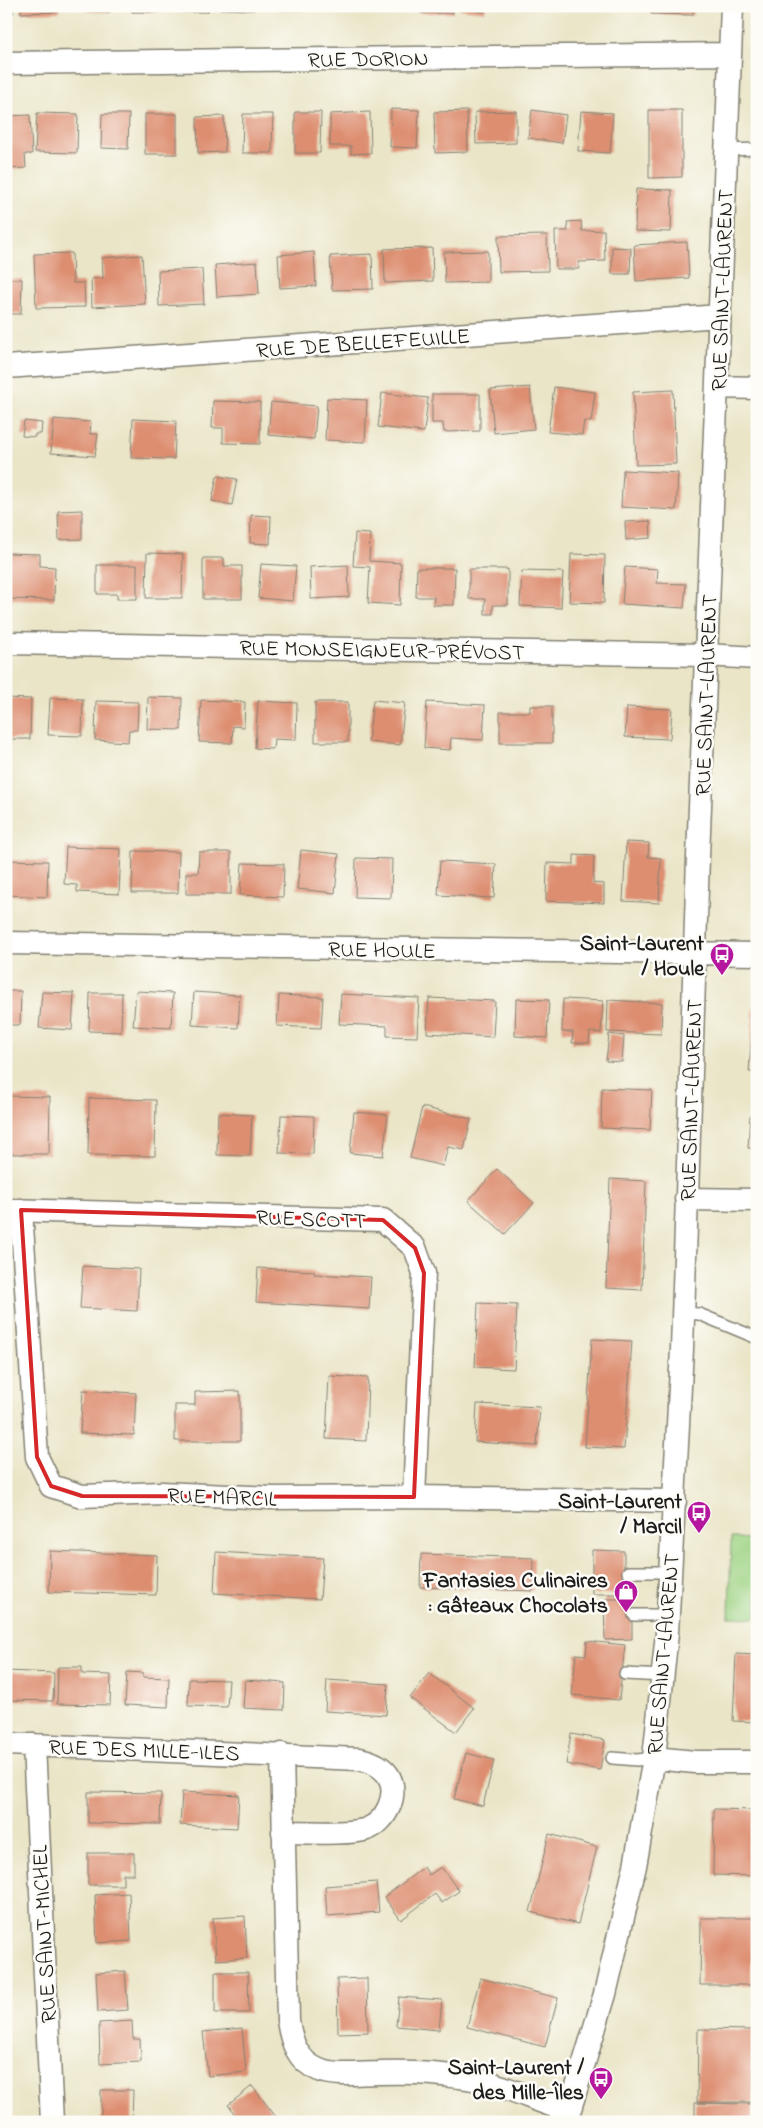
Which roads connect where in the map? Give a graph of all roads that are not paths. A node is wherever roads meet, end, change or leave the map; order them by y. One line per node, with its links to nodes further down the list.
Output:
1 (732, 6): 2 (street, RUE SAINT-LAURENT)
2 (730, 54): 3 (street, RUE DORION); 4 (street, RUE SAINT-LAURENT)
3 (6, 63)
4 (726, 150): 5 (lane); 6 (street, RUE SAINT-LAURENT)
5 (757, 150)
6 (720, 316): 7 (street, RUE DE BELLEFEUILLE); 8 (street, RUE SAINT-LAURENT)
7 (6, 367)
8 (718, 387): 9 (street); 11 (street, RUE SAINT-LAURENT)
9 (757, 388)
10 (6, 643): 11 (street, RUE MONSEIGNEUR-PRÉVOST)
11 (706, 655): 12 (street, RUE MONSEIGNEUR-PRÉVOST); 14 (street, RUE SAINT-LAURENT)
12 (757, 658)
13 (6, 944): 14 (street, RUE HOULE)
14 (695, 954): 15 (street, RUE HOULE); 16 (street, RUE SAINT-LAURENT)
15 (757, 954)
16 (686, 1199): 17 (street); 19 (street, RUE SAINT-LAURENT)
17 (757, 1200)
18 (14, 1210): 21 (street, RUE MARCIL); 21 (street, RUE SCOTT)
19 (683, 1312): 20 (lane); 22 (street, RUE SAINT-LAURENT)
20 (757, 1338)
21 (414, 1497): 22 (street, RUE MARCIL)
22 (675, 1501): 24 (street, RUE SAINT-LAURENT)
23 (628, 1572): 24 (lane)
24 (671, 1572): 26 (street, RUE SAINT-LAURENT)
25 (634, 1615): 26 (lane)
26 (668, 1615): 28 (street, RUE SAINT-LAURENT)
27 (625, 1674): 28 (lane)
28 (663, 1676): 33 (street, RUE SAINT-LAURENT)
29 (6, 1744): 30 (street, RUE DES MILLE-ILES)
30 (34, 1745): 31 (street, RUE DES MILLE-ILES); 37 (street, RUE SAINT-MICHEL)
31 (282, 1754): 35 (street); 35 (street, RUE DES MILLE-ILES)
32 (612, 1758): 33 (lane)
33 (654, 1758): 34 (street); 36 (street, RUE SAINT-LAURENT)
34 (757, 1762)
35 (283, 1832): 36 (street)
36 (568, 2116)
37 (52, 2122)

